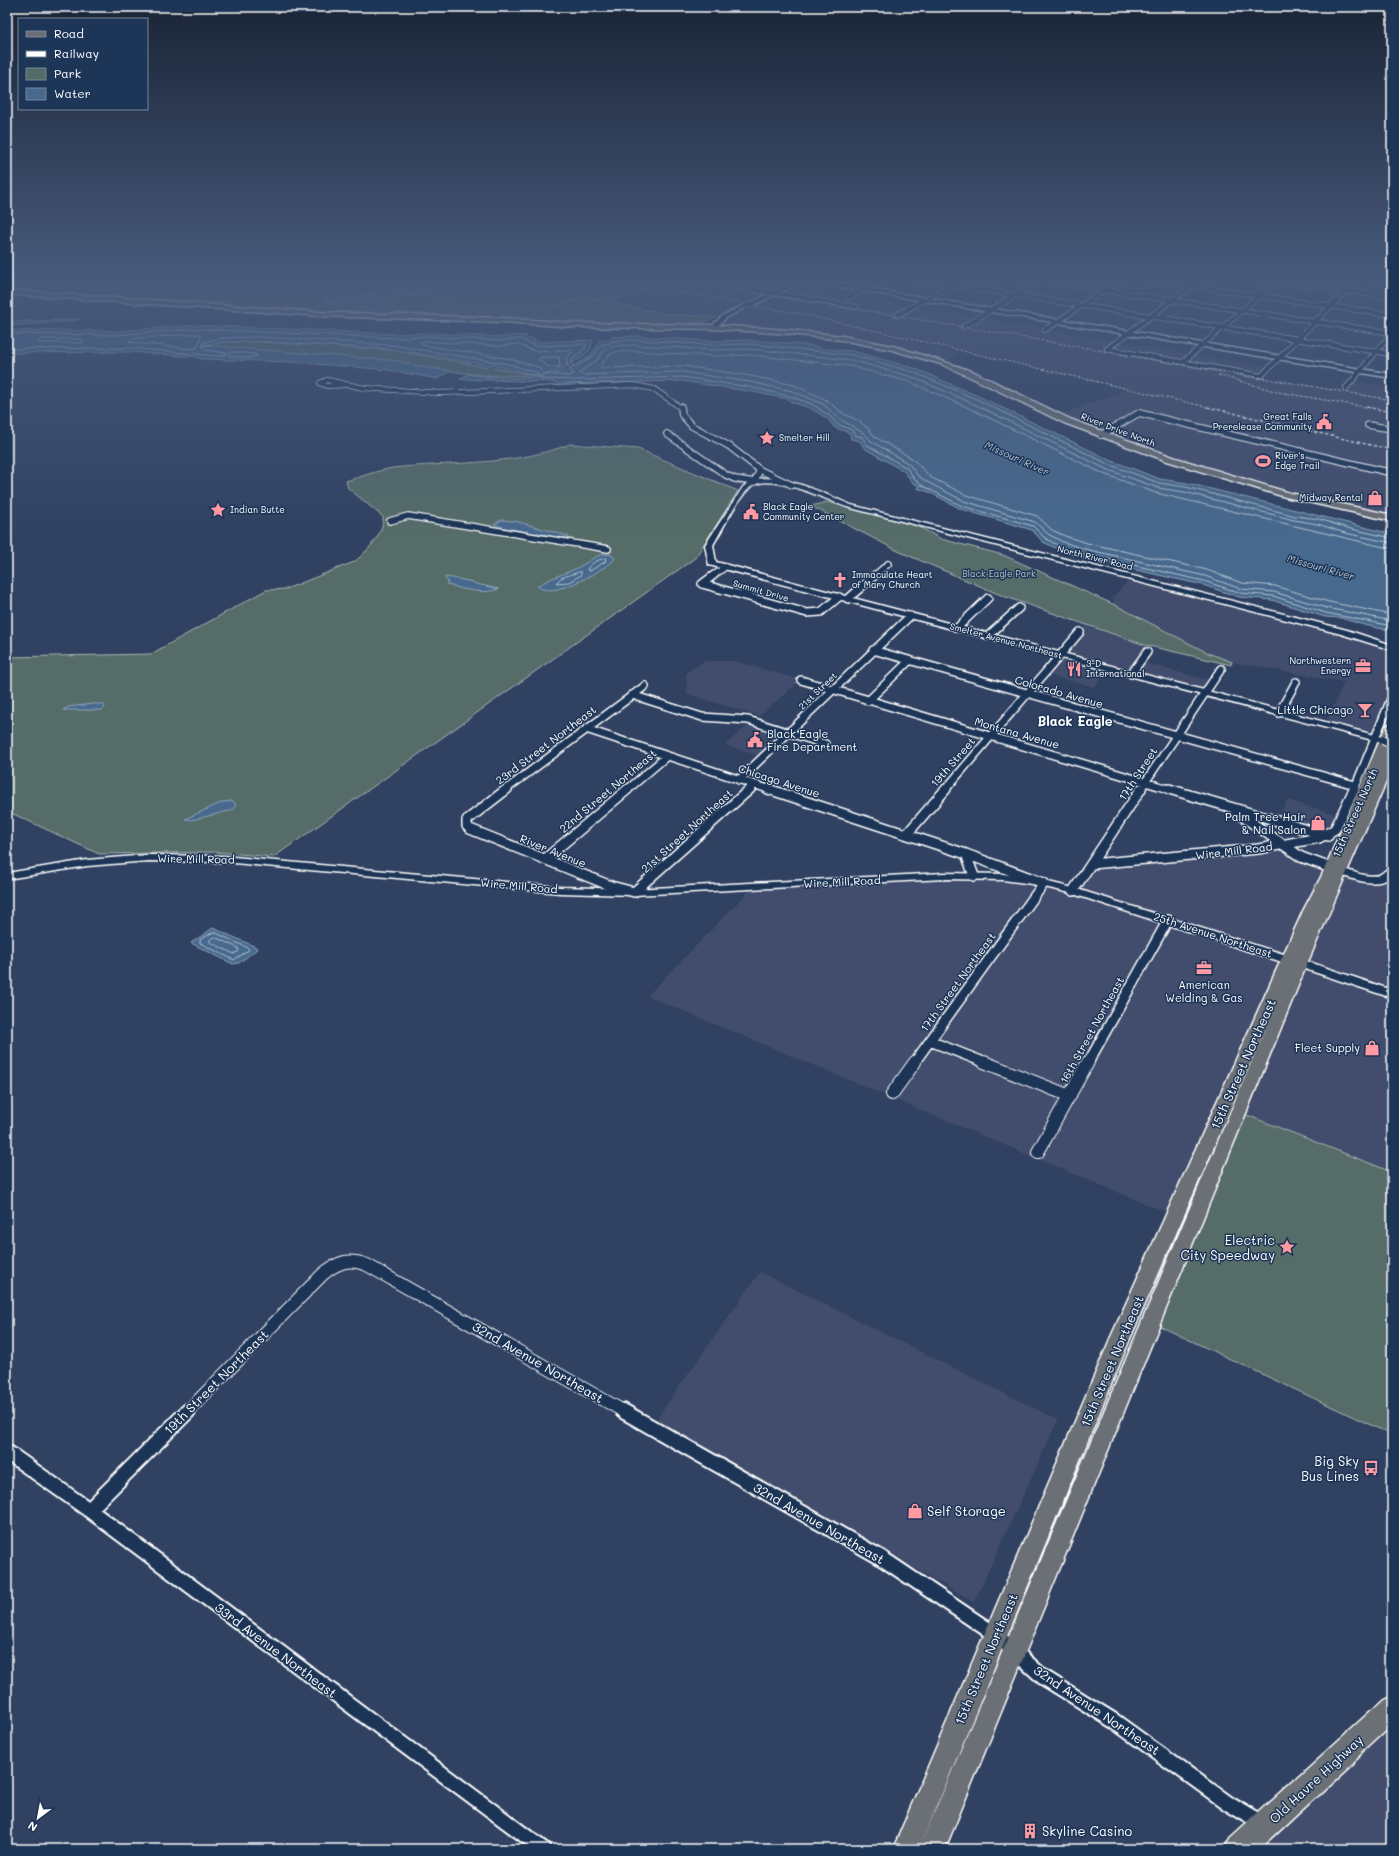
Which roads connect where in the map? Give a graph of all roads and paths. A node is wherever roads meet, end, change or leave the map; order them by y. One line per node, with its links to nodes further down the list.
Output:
1 (944, 364): 13 (main road, River Drive North)
2 (1192, 364): 3 (street)
3 (1274, 364)
4 (1315, 364): 6 (street)
5 (1367, 364): 6 (street)
6 (1361, 371): 7 (street); 9 (street)
7 (1392, 376)
8 (344, 385): 14 (street, North River Road)
9 (1346, 388)
10 (1368, 425): 11 (street)
11 (1392, 429)
12 (667, 434): 16 (street)
13 (1102, 435): 15 (street); 18 (main road, River Drive North)
14 (760, 470): 16 (street); 17 (street, North River Road)
15 (1392, 473)
16 (758, 481): 17 (street, North River Road); 22 (street, Smelter Avenue Northeast)
17 (795, 486): 31 (street, North River Road)
18 (1392, 518)
19 (390, 521): 20 (street)
20 (608, 549)
21 (888, 564): 25 (street)
22 (726, 567): 23 (street, Smelter Avenue Northeast); 23 (street, Summit Drive)
23 (839, 597): 25 (street, Smelter Avenue Northeast)
24 (988, 598): 28 (street)
25 (848, 599): 27 (street, Smelter Avenue Northeast)
26 (1019, 608): 30 (street)
27 (910, 616): 28 (street, Smelter Avenue Northeast); 32 (street, 21st Street)
28 (957, 628): 30 (street, Smelter Avenue Northeast)
29 (1080, 632): 34 (street, 19th Street)
30 (988, 636): 34 (street, Smelter Avenue Northeast)
31 (1392, 648)
32 (873, 650): 35 (street, Colorado Avenue); 41 (street, 21st Street)
33 (1147, 652): 37 (street)
34 (1060, 655): 37 (street, Smelter Avenue Northeast); 43 (street, 19th Street)
35 (909, 661): 43 (street, Colorado Avenue); 46 (street)
36 (1221, 669): 42 (street, 17th Street)
37 (1131, 674): 42 (street, Smelter Avenue Northeast)
38 (801, 680): 41 (street, Montana Avenue)
39 (1296, 682): 47 (street)
40 (645, 686): 44 (street, 23rd Street Northeast)
41 (832, 689): 46 (street, Montana Avenue); 50 (street, 21st Street)
42 (1204, 693): 47 (street, Smelter Avenue Northeast); 51 (street, 17th Street)
43 (1026, 694): 51 (street, Colorado Avenue); 52 (street, 19th Street)
44 (632, 695): 49 (street, 23rd Street Northeast); 50 (street)
45 (1390, 699): 53 (street, 15th Street North)
46 (868, 701): 52 (street, Montana Avenue)
47 (1279, 713): 53 (street, Smelter Avenue Northeast)
48 (1392, 726): 70 (main road, 15th Street North)
49 (586, 729): 56 (street, Chicago Avenue); 62 (street, 23rd Street Northeast)
50 (788, 733): 54 (street); 57 (street, 21st Street)
51 (1176, 736): 58 (street, 17th Street); 60 (street, Colorado Avenue)
52 (990, 737): 58 (street, Montana Avenue); 63 (street, 19th Street)
53 (1384, 740): 60 (street, 15th Street North)
54 (825, 744)
55 (1392, 754): 70 (main road, 15th Street North)
56 (666, 756): 57 (street, Chicago Avenue); 67 (street, 22nd Street Northeast)
57 (739, 780): 59 (street, Chicago Avenue)
58 (1146, 782): 61 (street, Montana Avenue); 68 (street, 17th Street)
59 (754, 785): 63 (street, Chicago Avenue); 76 (street, 21st Street Northeast)
60 (1356, 785): 64 (street, 15th Street North)
61 (1227, 805): 64 (street, Montana Avenue); 65 (street, Montana Avenue)
62 (467, 826): 67 (street, River Avenue)
63 (906, 834): 66 (street, Chicago Avenue)
64 (1328, 836): 65 (street, 15th Street North)
65 (1283, 845): 68 (street, Wire Mill Road); 70 (street, Wire Mill Road)
66 (966, 854): 72 (street); 74 (street, Chicago Avenue)
67 (545, 859): 76 (street, River Avenue)
68 (1091, 864): 75 (street, 17th Street)
69 (1392, 870): 70 (main road, Wire Mill Road)
70 (1335, 874): 78 (main road, 15th Street Northeast)
71 (7, 876): 76 (street, Wire Mill Road)
72 (974, 876): 73 (street, Wire Mill Road); 76 (street, Wire Mill Road)
73 (1032, 881): 74 (street, 25th Avenue Northeast)
74 (1044, 883): 75 (street, 25th Avenue Northeast); 80 (street, 17th Street Northeast)
75 (1073, 891): 77 (street, 25th Avenue Northeast)
76 (634, 892)
77 (1168, 920): 78 (street, 25th Avenue Northeast); 82 (street, 16th Street Northeast)
78 (1295, 962): 79 (main road, 25th Avenue Northeast); 87 (main road, 15th Street Northeast); 88 (main road, 15th Street Northeast)
79 (1392, 994)
80 (930, 1041): 81 (street, 17th Street Northeast); 82 (street)
81 (892, 1094)
82 (1070, 1096): 83 (street, 16th Street Northeast)
83 (1038, 1152)
84 (347, 1260): 86 (street, 19th Street Northeast); 87 (street, 32nd Avenue Northeast)
85 (7, 1452): 86 (street, 33rd Avenue Northeast)
86 (88, 1510): 91 (street, 33rd Avenue Northeast)
87 (996, 1634): 88 (street, 32nd Avenue Northeast); 92 (main road, 15th Street Northeast)
88 (1015, 1651): 90 (street, 32nd Avenue Northeast); 93 (main road, 15th Street Northeast)
89 (1392, 1709): 90 (highway, Old Havre Highway)
90 (1267, 1826): 94 (highway, Old Havre Highway)
91 (543, 1849)
92 (906, 1849)
93 (932, 1849)
94 (1240, 1849)

